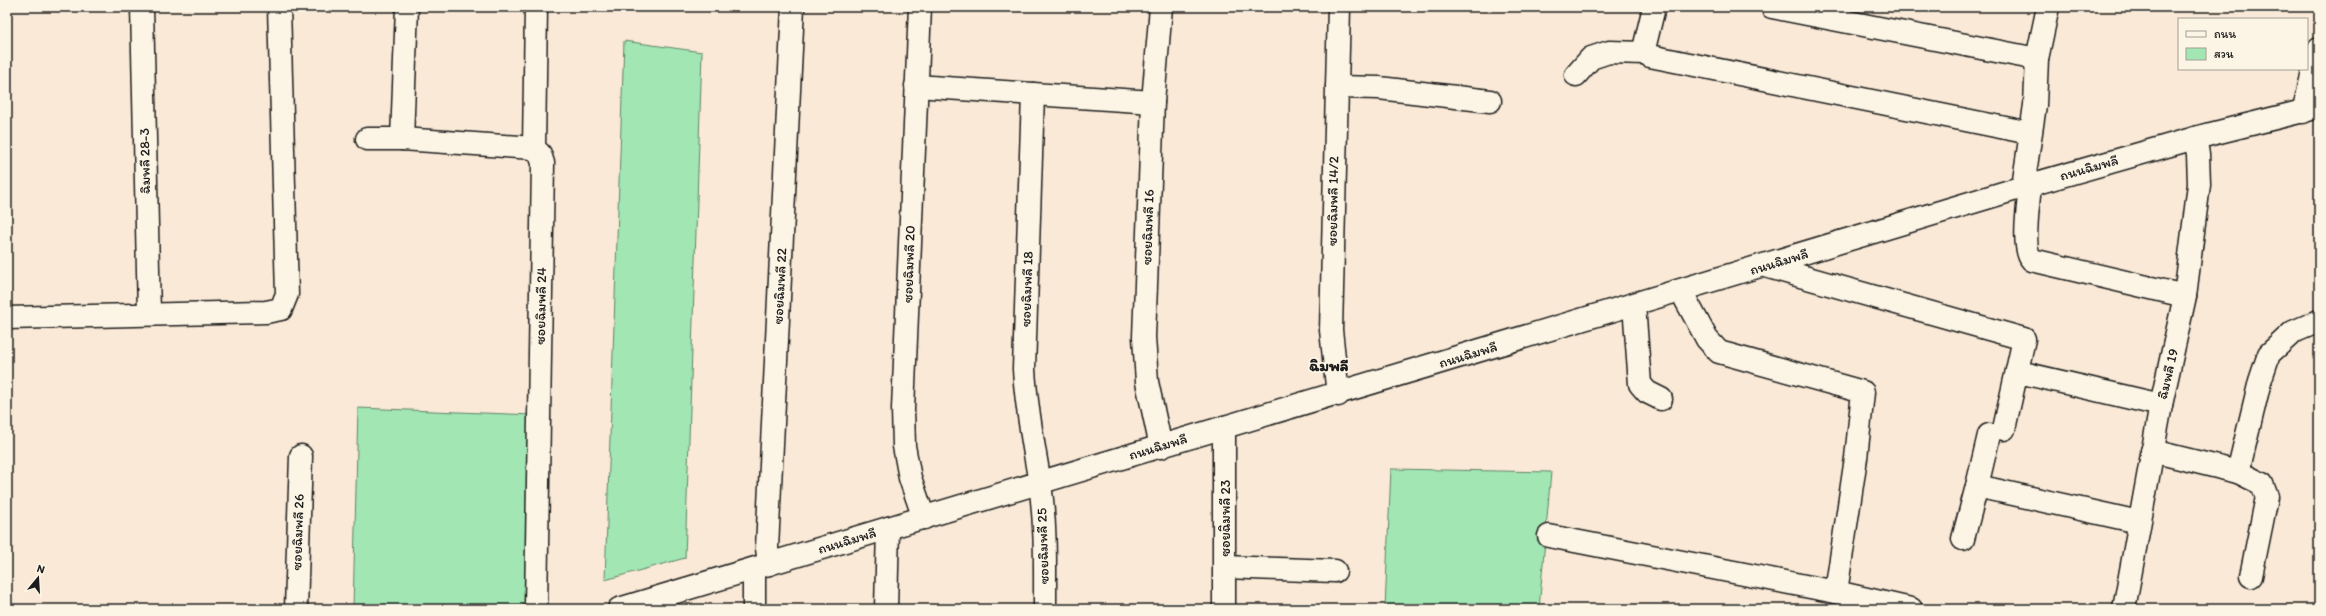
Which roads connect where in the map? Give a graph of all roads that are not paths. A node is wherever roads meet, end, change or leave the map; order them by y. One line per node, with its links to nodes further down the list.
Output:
1 (142, 7): 32 (street, ฉิมพลี 28-3)
2 (279, 7): 32 (street)
3 (406, 7): 25 (street)
4 (536, 7): 26 (street)
5 (793, 7): 51 (street, ซอยฉิมพลี 22)
6 (920, 7): 16 (street, ซอยฉิมพลี 20)
7 (1161, 7): 20 (street, ซอยฉิมพลี 16)
8 (1339, 7): 17 (street, ซอยฉิมพลี 14/2)
9 (1654, 7): 13 (street)
10 (1772, 7): 14 (street)
11 (2048, 7): 14 (street)
12 (2319, 49): 21 (street)
13 (1645, 53): 15 (street); 22 (street)
14 (2037, 59): 22 (street)
15 (1576, 76)
16 (916, 86): 18 (street); 46 (street, ซอยฉิมพลี 20)
17 (1337, 87): 19 (street); 36 (street, ซอยฉิมพลี 14/2)
18 (1033, 94): 20 (street); 44 (street, ซอยฉิมพลี 18)
19 (1490, 101)
20 (1153, 102): 40 (street, ซอยฉิมพลี 16)
21 (2311, 109): 23 (street, ถนนฉิมพลี)
22 (2030, 133): 27 (street)
23 (2195, 138): 27 (street, ถนนฉิมพลี); 30 (street, ฉิมพลี 19)
24 (367, 139): 25 (street)
25 (402, 139): 26 (street)
26 (534, 148): 58 (street, ซอยฉิมพลี 24)
27 (2027, 186): 28 (street, ถนนฉิมพลี); 30 (street)
28 (1765, 266): 29 (street, ถนนฉิมพลี); 45 (street)
29 (1681, 292): 31 (street, ถนนฉิมพลี); 55 (street)
30 (2185, 296): 38 (street, ฉิมพลี 19)
31 (1634, 305): 36 (street, ถนนฉิมพลี); 37 (street)
32 (149, 314): 33 (street)
33 (7, 318)
34 (2319, 320): 43 (street)
35 (2023, 373): 38 (street)
36 (1338, 395): 39 (street, ถนนฉิมพลี)
37 (1661, 399)
38 (2161, 405): 41 (street, ฉิมพลี 19)
39 (1224, 426): 40 (street, ถนนฉิมพลี); 52 (street, ซอยฉิมพลี 23)
40 (1161, 447): 44 (street, ถนนฉิมพลี)
41 (2152, 451): 43 (street); 47 (street, ฉิมพลี 19)
42 (301, 456): 57 (street, ซอยฉิมพลี 26)
43 (2238, 472): 54 (street)
44 (1040, 483): 46 (street, ถนนฉิมพลี); 61 (street, ซอยฉิมพลี 25)
45 (1977, 486): 47 (street); 50 (street)
46 (924, 518): 48 (street, ถนนฉิมพลี)
47 (2140, 522): 64 (street, ฉิมพลี 19)
48 (888, 528): 51 (street, ถนนฉิมพลี); 60 (street)
49 (1549, 536): 55 (street)
50 (1962, 539)
51 (762, 566): 56 (street, ถนนฉิมพลี); 59 (street, ซอยฉิมพลี 22)
52 (1225, 567): 53 (street); 62 (street, ซอยฉิมพลี 23)
53 (1335, 571)
54 (2251, 576)
55 (1836, 592): 63 (street)
56 (625, 608)
57 (296, 609)
58 (536, 609)
59 (754, 609)
60 (886, 609)
61 (1045, 609)
62 (1224, 609)
63 (1911, 609)
64 (2124, 609)

